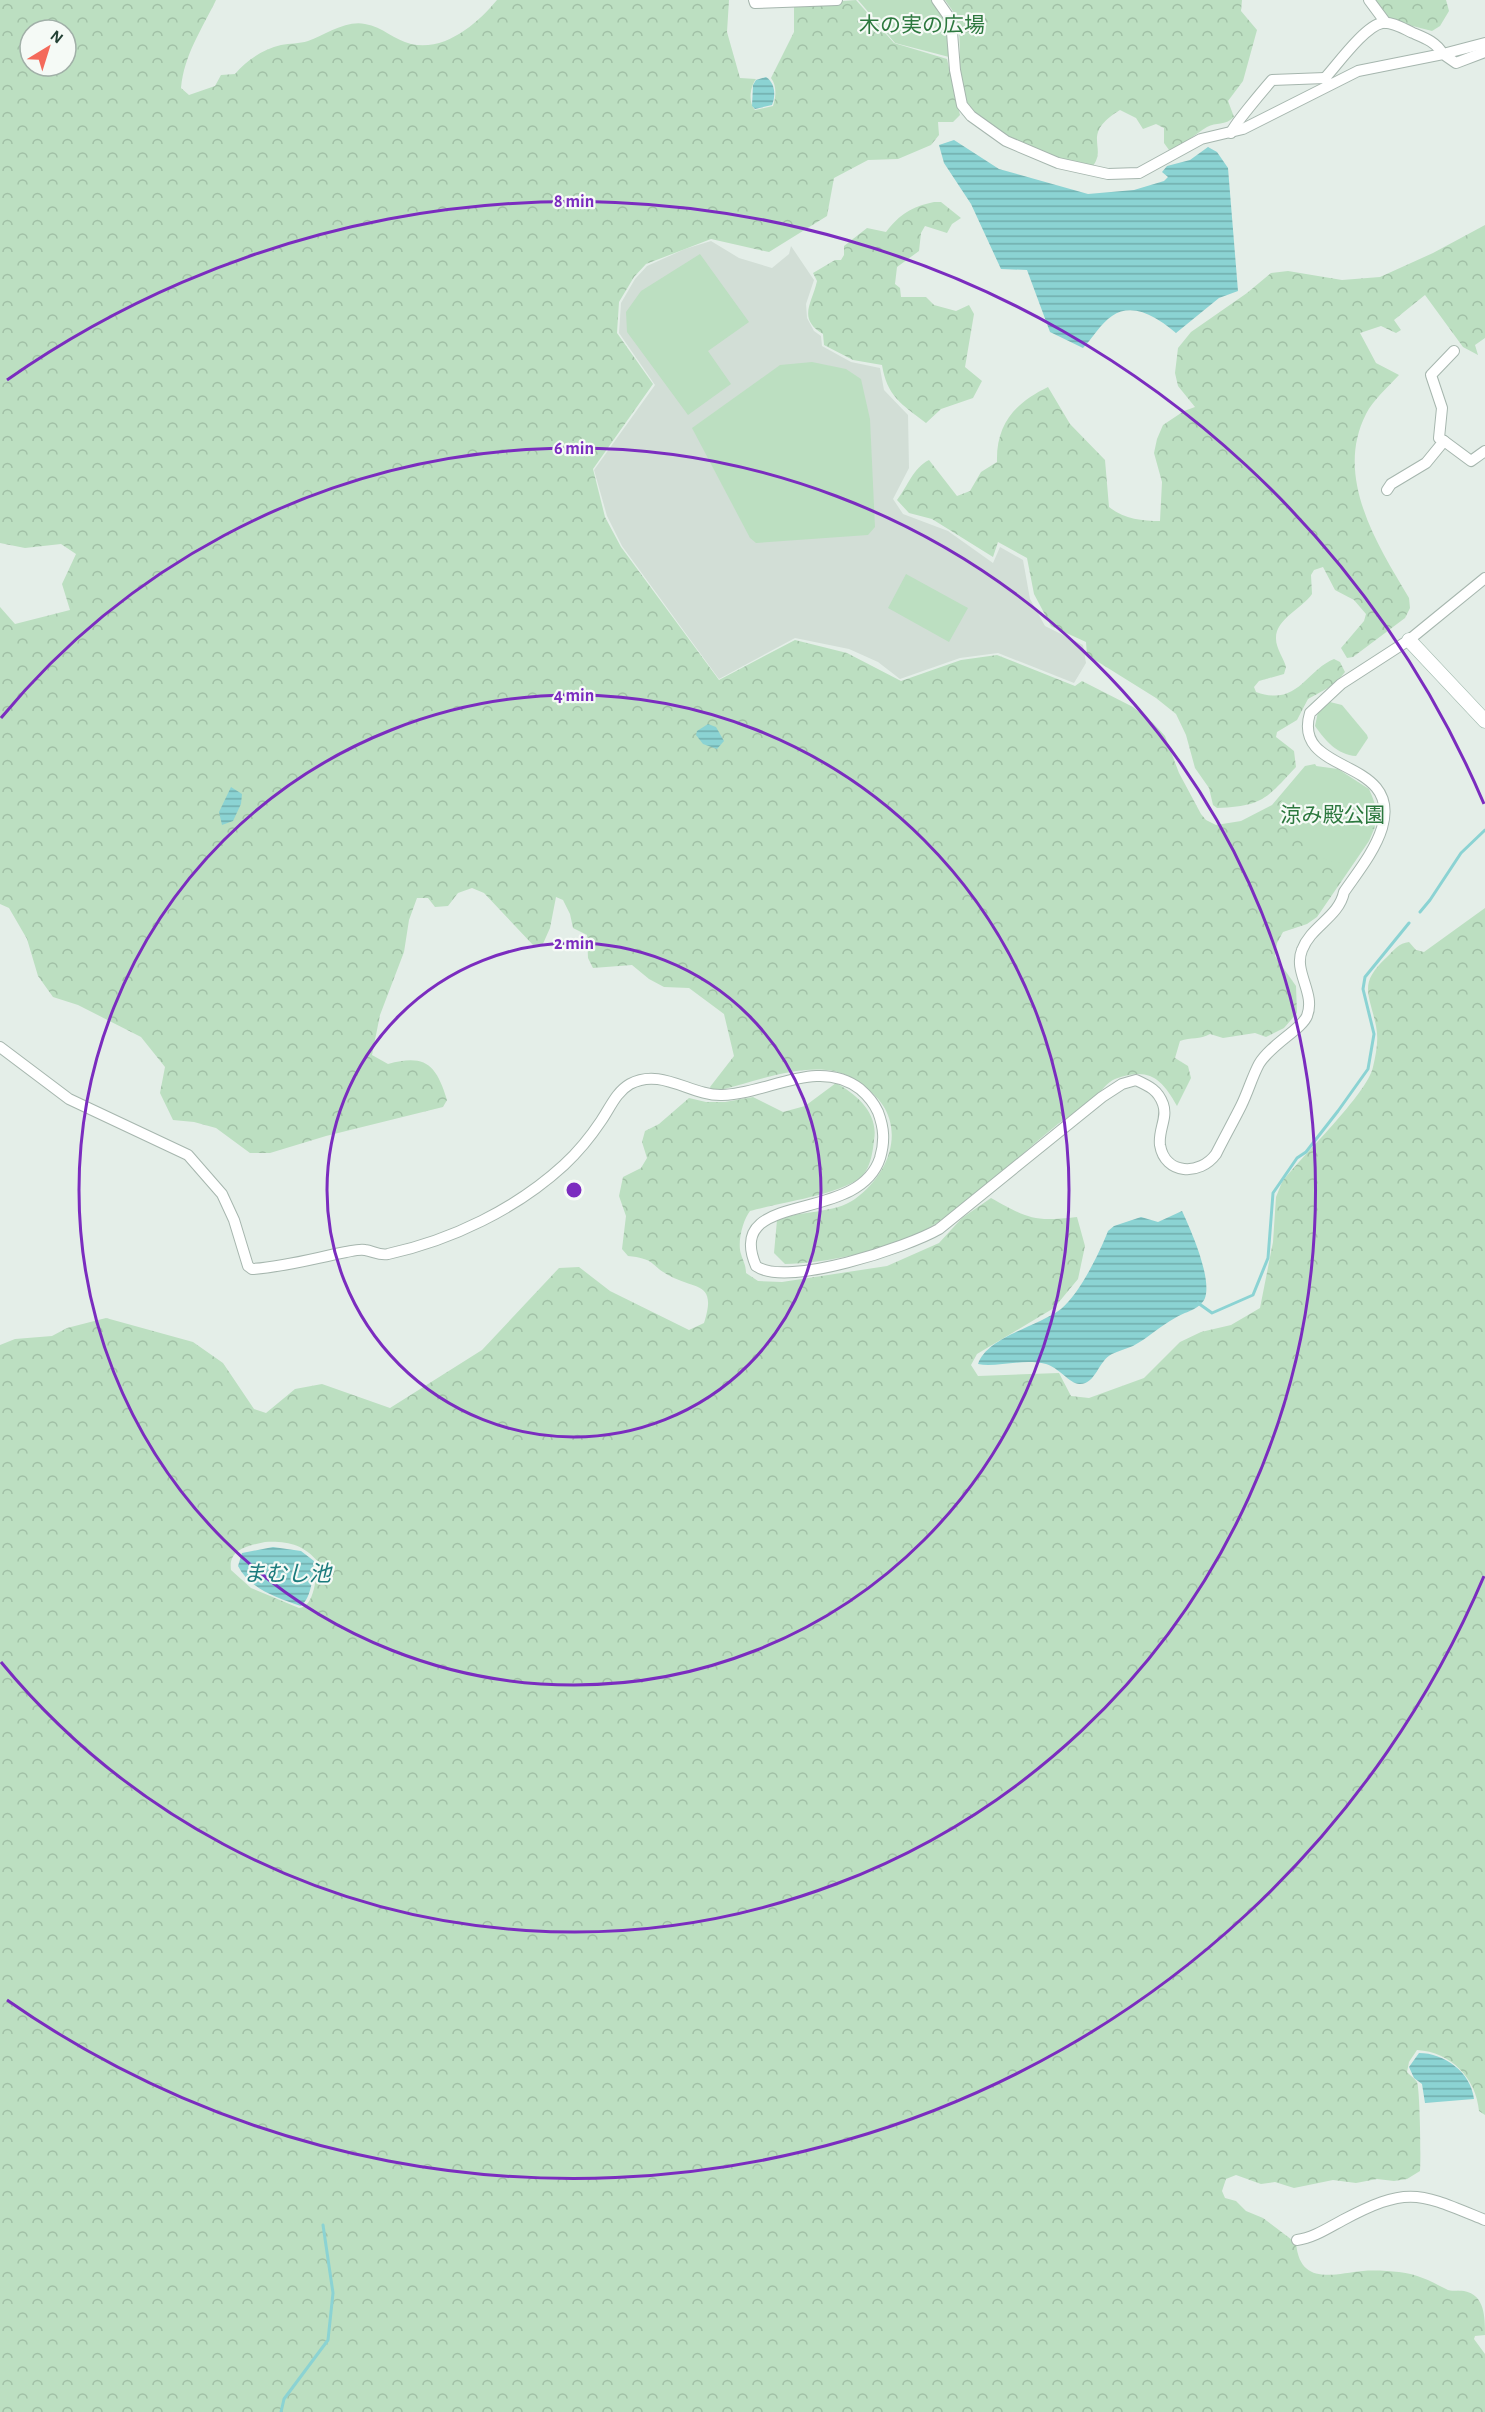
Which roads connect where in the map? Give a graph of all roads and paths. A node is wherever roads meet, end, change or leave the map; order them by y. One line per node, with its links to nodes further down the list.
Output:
1 (754, 0): 5 (street)
2 (837, 0): 5 (street)
3 (937, 0): 11 (street)
4 (1370, 0): 6 (street)
5 (770, 1)
6 (1386, 23): 9 (street); 10 (street)
7 (1485, 43): 9 (street)
8 (1485, 52): 9 (street)
9 (1443, 54): 10 (street)
10 (1327, 81): 11 (street); 11 (street)
11 (1231, 133)
12 (1454, 351): 13 (street)
13 (1444, 441): 14 (street); 15 (street)
14 (1485, 451)
15 (1387, 490)
16 (1485, 578): 17 (street)
17 (1409, 640): 18 (main road); 19 (street)
18 (1485, 720)
19 (0, 1047)
20 (1485, 2220): 21 (street)
21 (1297, 2240)

